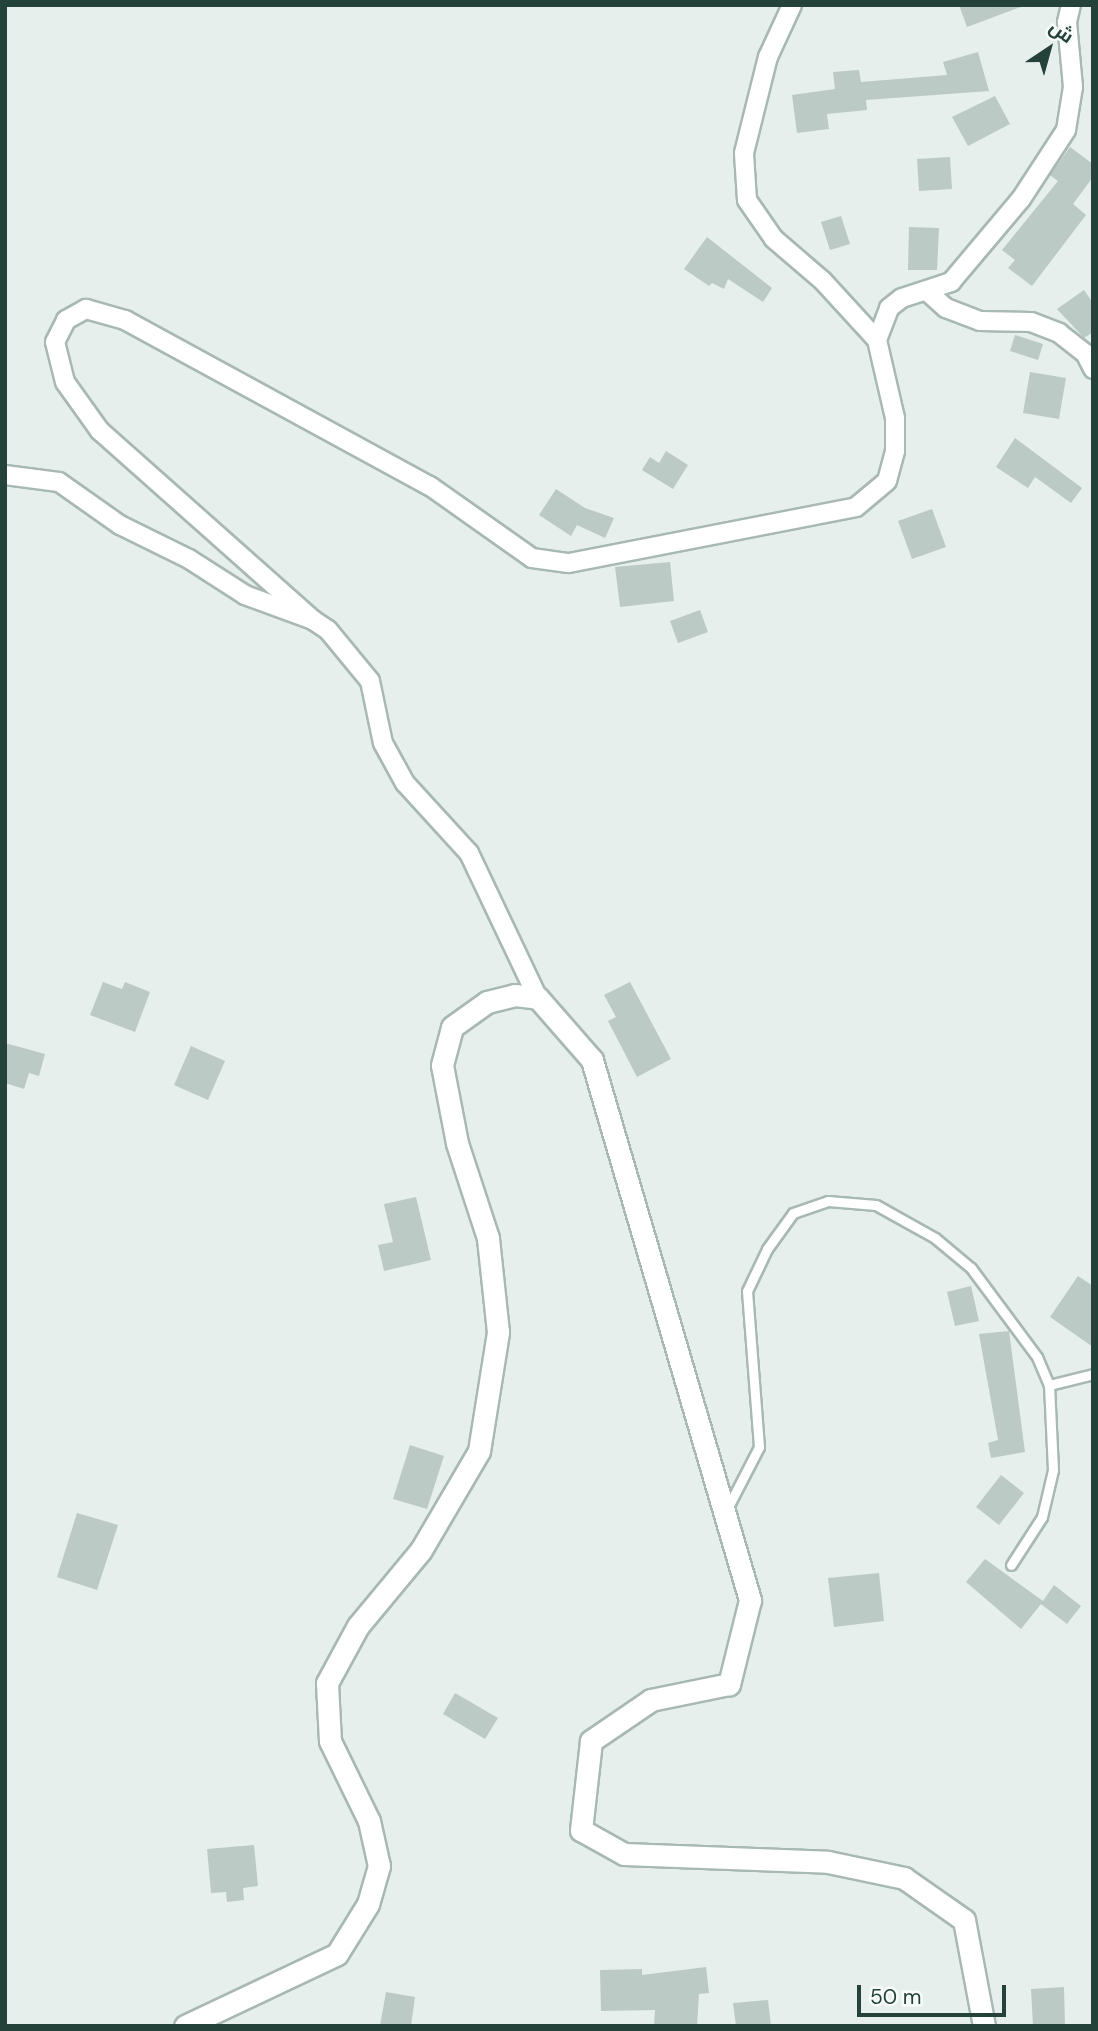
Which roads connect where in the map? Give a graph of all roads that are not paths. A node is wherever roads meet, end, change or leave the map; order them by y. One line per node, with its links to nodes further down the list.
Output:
1 (792, 5): 4 (street)
2 (1071, 5): 3 (street)
3 (928, 292): 4 (street); 5 (street)
4 (877, 340): 7 (street)
5 (1093, 369)
6 (5, 475): 7 (street)
7 (313, 620): 8 (street)
8 (538, 998): 11 (street); 13 (street)
9 (1093, 1374): 10 (lane)
10 (1049, 1385): 11 (lane); 12 (lane)
11 (725, 1513): 14 (street)
12 (1011, 1566)
13 (185, 2026)
14 (984, 2026)

